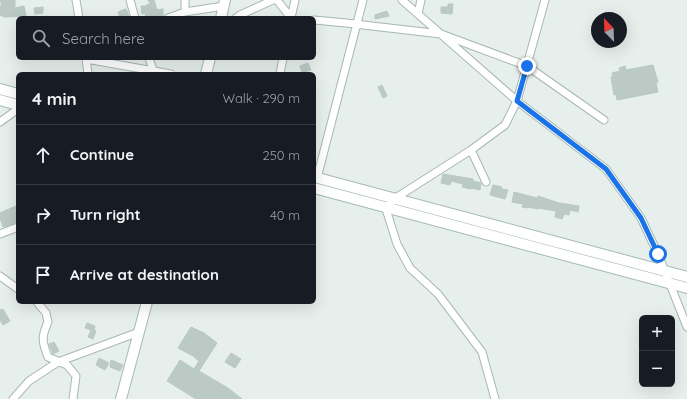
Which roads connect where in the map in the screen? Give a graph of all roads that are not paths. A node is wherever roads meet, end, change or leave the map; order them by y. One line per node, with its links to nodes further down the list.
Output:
1 (76, 0): 14 (street)
2 (130, 0): 15 (street)
3 (185, 0): 12 (street)
4 (273, 0): 18 (street)
5 (277, 0): 19 (street)
6 (295, 0): 20 (street)
7 (363, 0): 22 (street)
8 (402, 0): 13 (street)
9 (421, 0): 13 (street)
10 (545, 0): 29 (street)
11 (224, 3): 12 (street); 17 (street)
12 (185, 12): 16 (street)
13 (418, 14): 23 (street)
14 (79, 16)
15 (134, 16)
16 (174, 16)
17 (221, 16)
18 (239, 16)
19 (289, 16)
20 (291, 16)
21 (316, 20): 22 (street)
22 (357, 24): 23 (street); 44 (street)
23 (441, 34): 29 (street); 38 (street)
24 (86, 60): 31 (street)
25 (92, 60): 30 (street)
26 (149, 60): 30 (street)
27 (210, 60): 33 (street)
28 (283, 60): 34 (street)
29 (527, 66): 38 (street); 41 (street)
30 (153, 70): 32 (street)
31 (88, 72)
32 (162, 72)
33 (206, 72)
34 (280, 72)
35 (0, 89): 36 (street)
36 (16, 93)
37 (0, 100): 39 (street)
38 (517, 101): 43 (street); 53 (street)
39 (16, 104)
40 (16, 110): 42 (street)
41 (604, 120)
42 (0, 122)
43 (471, 150): 46 (street); 48 (street)
44 (316, 173)
45 (316, 177): 48 (street)
46 (486, 182)
47 (316, 189): 49 (street)
48 (394, 199): 49 (street); 52 (street)
49 (386, 208): 52 (street); 69 (street)
50 (16, 228): 51 (street)
51 (0, 234)
52 (532, 242): 53 (street); 57 (street)
53 (665, 272): 55 (street); 57 (street)
54 (0, 276): 58 (street)
55 (687, 277)
56 (16, 281): 58 (street)
57 (670, 283): 60 (street); 63 (street)
58 (10, 284): 59 (street)
59 (16, 288)
60 (687, 288)
61 (39, 304): 65 (street)
62 (146, 304): 64 (street)
63 (687, 326)
64 (139, 332): 65 (street); 68 (street)
65 (58, 362): 66 (street); 67 (street)
66 (13, 399)
67 (73, 399)
68 (121, 399)
69 (495, 399)

